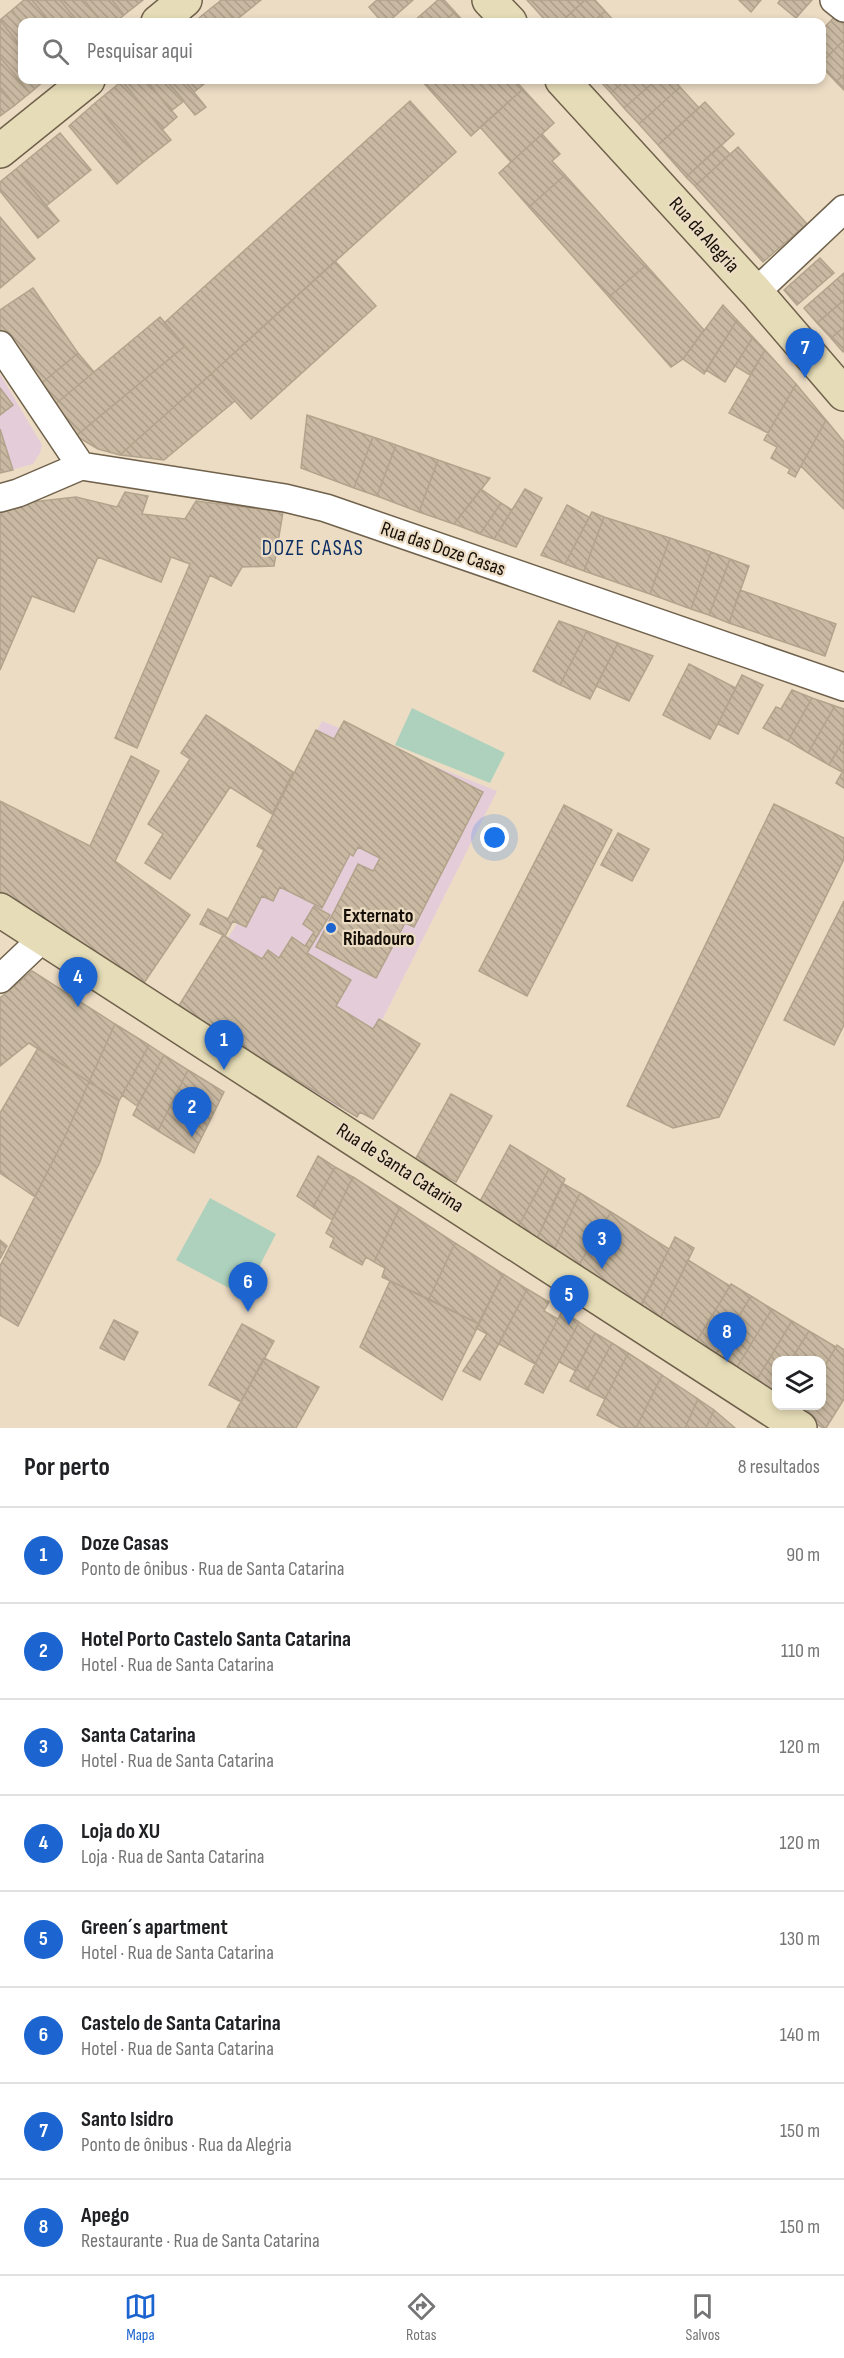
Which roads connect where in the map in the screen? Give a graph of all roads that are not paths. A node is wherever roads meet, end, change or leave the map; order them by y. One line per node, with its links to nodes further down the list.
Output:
1 (185, 0): 5 (main road)
2 (489, 0): 6 (main road)
3 (834, 0): 4 (street)
4 (844, 8)
5 (163, 18)
6 (506, 18)
7 (83, 84): 9 (main road)
8 (566, 84): 11 (main road, Rua da Alegria)
9 (0, 151)
10 (844, 209): 11 (street)
11 (756, 292): 13 (main road, Rua da Alegria)
12 (0, 345): 14 (street)
13 (844, 394)
14 (81, 466): 15 (street); 16 (street, Rua das Doze Casas)
15 (0, 498)
16 (844, 687)
17 (0, 910): 18 (main road, Rua de Santa Catarina)
18 (43, 938): 19 (street); 20 (main road, Rua de Santa Catarina)
19 (0, 979)
20 (791, 1425)

